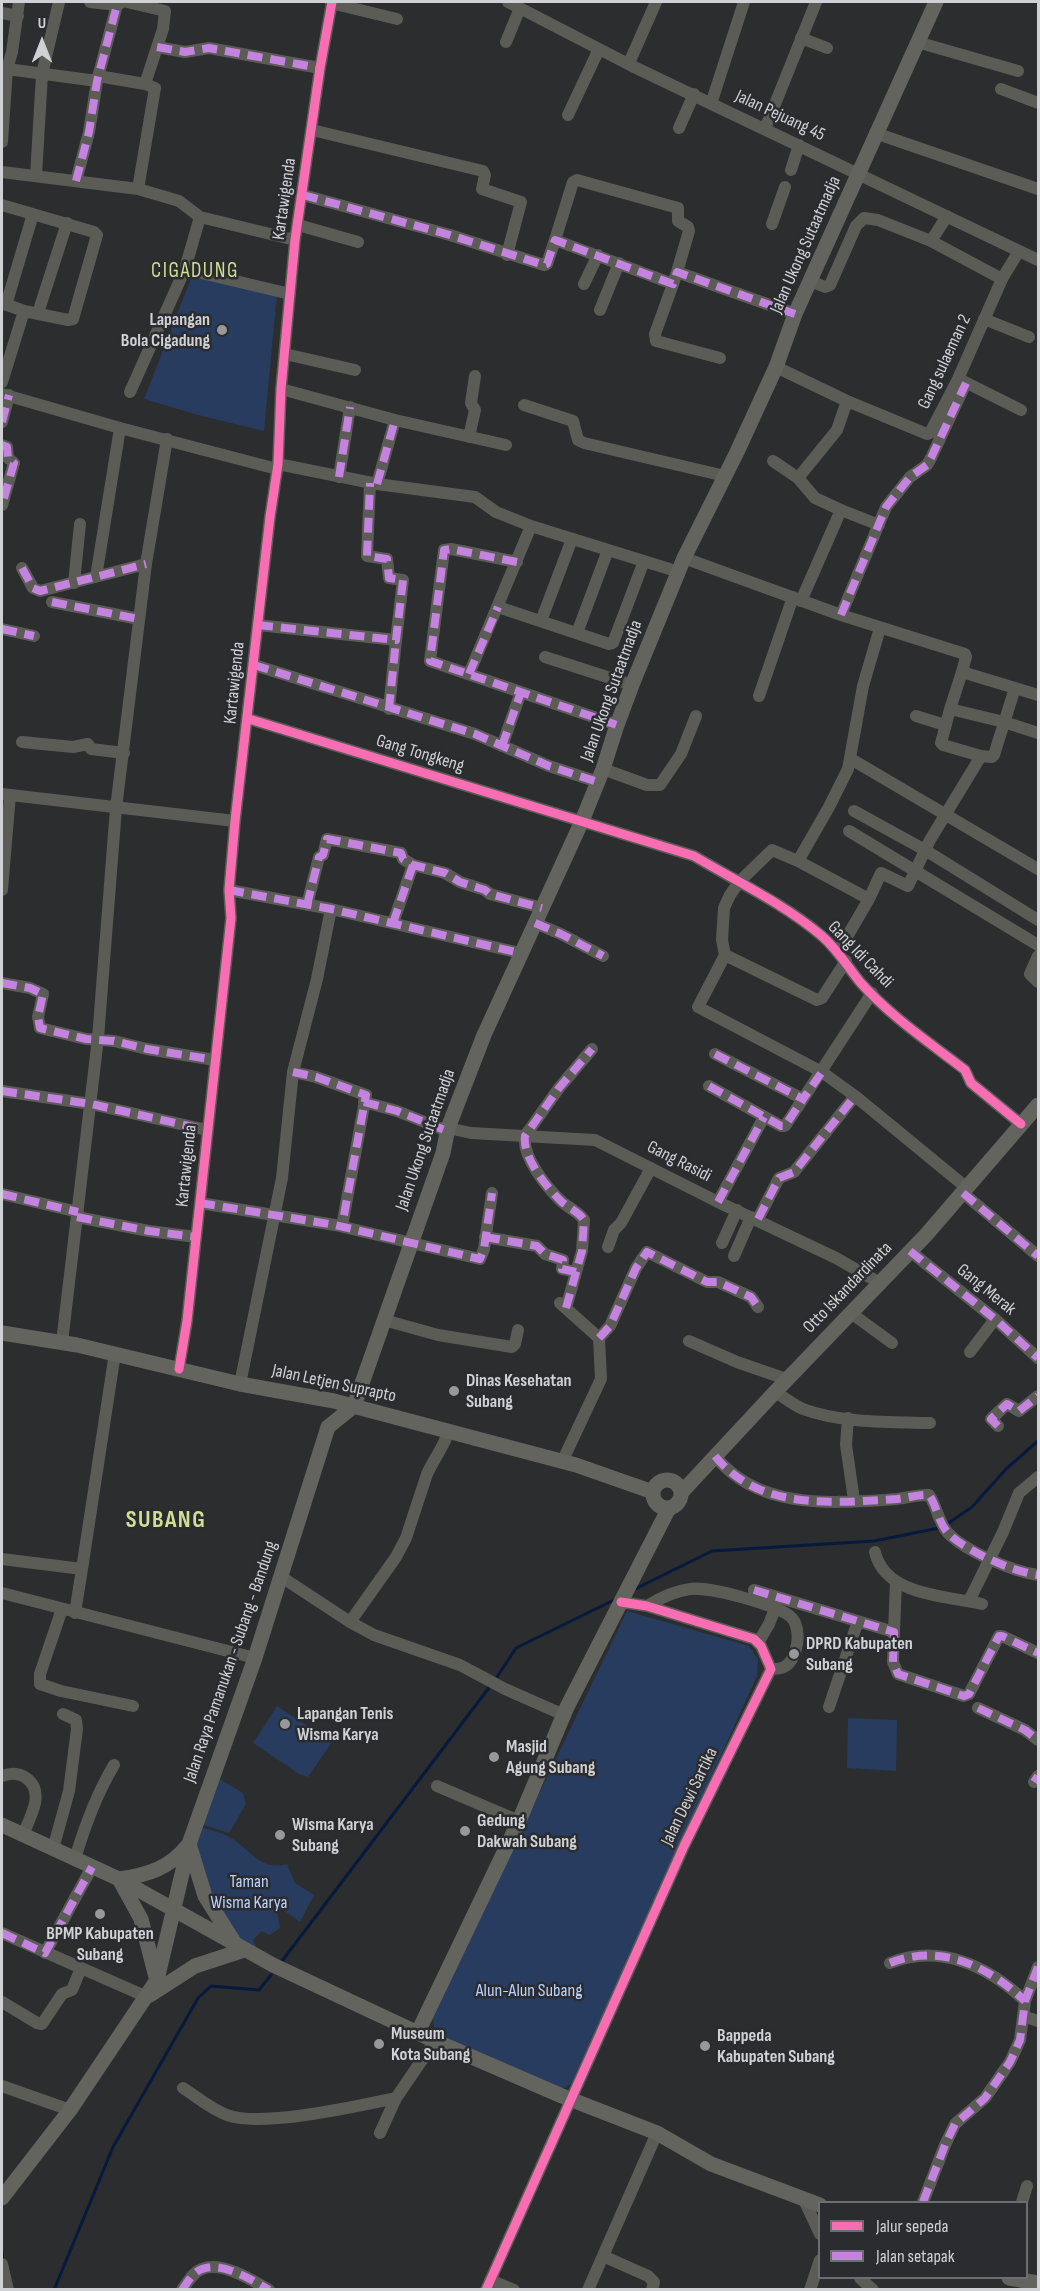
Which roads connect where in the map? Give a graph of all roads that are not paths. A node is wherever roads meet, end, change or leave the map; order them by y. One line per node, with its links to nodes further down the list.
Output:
1 (19, 2): 13 (street)
2 (59, 2): 25 (street)
3 (90, 2): 9 (street)
4 (331, 2): 14 (street); 23 (street, Kartawigenda)
5 (656, 2): 21 (street)
6 (744, 2): 31 (street)
7 (816, 2): 15 (street)
8 (936, 2): 17 (main road, Jalan Ukong Sutaatmadja)
9 (122, 3): 11 (street); 26 (street)
10 (511, 3): 16 (street); 20 (street, Jalan Pejuang 45)
11 (167, 6): 18 (street)
12 (2, 13): 13 (street)
13 (18, 16): 22 (street)
14 (397, 19)
15 (801, 38): 19 (street); 34 (street)
16 (506, 42)
17 (917, 42): 24 (street); 36 (main road, Jalan Ukong Sutaatmadja)
18 (157, 47): 23 (street); 27 (street)
19 (827, 48)
20 (600, 49): 21 (street, Jalan Pejuang 45); 32 (street)
21 (631, 64): 29 (street, Jalan Pejuang 45)
22 (6, 66): 25 (street); 37 (street)
23 (320, 68): 35 (street, Kartawigenda)
24 (1018, 71)
25 (42, 74): 26 (street); 42 (street)
26 (98, 79): 27 (street); 43 (street)
27 (144, 84): 45 (street)
28 (1001, 89): 30 (street)
29 (694, 94): 31 (street, Jalan Pejuang 45); 33 (street)
30 (1038, 103)
31 (711, 104): 34 (street, Jalan Pejuang 45)
32 (568, 115)
33 (680, 128)
34 (765, 129): 38 (street, Jalan Pejuang 45)
35 (312, 130): 47 (street, Kartawigenda); 60 (street)
36 (875, 134): 41 (main road, Jalan Ukong Sutaatmadja); 46 (street)
37 (2, 142)
38 (799, 145): 39 (street); 41 (street, Jalan Pejuang 45)
39 (791, 170)
40 (2, 172): 42 (street)
41 (858, 173): 50 (street, Jalan Pejuang 45); 67 (main road, Jalan Ukong Sutaatmadja)
42 (36, 176): 43 (street)
43 (76, 181): 45 (street)
44 (785, 187): 53 (street)
45 (138, 189): 51 (street)
46 (1038, 189)
47 (303, 195): 54 (street, Kartawigenda); 60 (street)
48 (2, 206): 49 (street)
49 (33, 214): 52 (street); 71 (street)
50 (947, 216): 57 (street); 59 (street, Jalan Pejuang 45)
51 (200, 217): 55 (street); 64 (street)
52 (67, 223): 74 (street); 74 (street)
53 (772, 224)
54 (298, 225): 55 (street, Kartawigenda); 58 (street)
55 (295, 240): 70 (street, Kartawigenda)
56 (557, 241): 60 (street); 61 (street); 65 (street)
57 (931, 241): 66 (street); 67 (street)
58 (358, 242)
59 (1019, 251): 62 (street, Jalan Pejuang 45); 66 (street, Gang sulaeman 2)
60 (507, 255)
61 (598, 255): 63 (street); 68 (street)
62 (1038, 260)
63 (619, 264): 69 (street); 72 (street)
64 (184, 269): 70 (street); 86 (street)
65 (677, 272): 69 (street); 75 (street)
66 (1002, 279): 76 (street, Gang sulaeman 2)
67 (810, 281): 75 (main road, Jalan Ukong Sutaatmadja)
68 (584, 284)
69 (673, 284): 79 (street)
70 (290, 294): 78 (street, Kartawigenda)
71 (4, 304): 73 (street)
72 (600, 310)
73 (24, 311): 74 (street); 84 (street)
74 (38, 313)
75 (795, 314): 80 (main road, Jalan Ukong Sutaatmadja)
76 (984, 320): 77 (street); 83 (street, Gang sulaeman 2)
77 (1029, 337)
78 (285, 354): 81 (street); 85 (street, Kartawigenda)
79 (720, 358)
80 (776, 367): 88 (street, Gang sulaeman 2); 101 (main road, Jalan Ukong Sutaatmadja)
81 (355, 370)
82 (475, 376): 95 (street)
83 (962, 381): 88 (street, Gang sulaeman 2); 91 (street); 108 (street)
84 (2, 382)
85 (281, 389): 90 (street); 100 (street, Kartawigenda)
86 (130, 392)
87 (5, 395): 93 (street); 94 (street)
88 (847, 401): 103 (street)
89 (524, 405): 101 (street)
90 (350, 406): 92 (street); 102 (street)
91 (1021, 410)
92 (395, 420): 95 (street); 104 (street)
93 (2, 422)
94 (120, 428): 96 (street); 113 (street)
95 (469, 437): 98 (street)
96 (167, 439): 100 (street); 116 (street)
97 (2, 445): 105 (street)
98 (506, 445)
99 (773, 460): 103 (street)
100 (278, 466): 102 (street); 127 (street, Kartawigenda)
101 (725, 476): 117 (main road, Jalan Ukong Sutaatmadja)
102 (339, 477): 104 (street)
103 (798, 478): 106 (street)
104 (374, 483): 109 (street); 132 (street)
105 (2, 505)
106 (840, 510): 108 (street); 121 (street)
107 (80, 524): 112 (street)
108 (879, 525): 124 (street)
109 (531, 526): 110 (street); 114 (street)
110 (572, 539): 111 (street); 126 (street)
111 (608, 550): 115 (street); 130 (street)
112 (76, 554): 113 (street); 120 (street)
113 (99, 557): 119 (street)
114 (517, 561): 123 (street); 136 (street)
115 (644, 561): 117 (street); 130 (street)
116 (146, 564): 119 (street); 125 (street)
117 (681, 565): 121 (street); 137 (main road, Jalan Ukong Sutaatmadja)
118 (22, 568): 120 (street)
119 (96, 577): 120 (street)
120 (74, 583)
121 (797, 599): 124 (street); 141 (street)
122 (52, 602): 125 (street)
123 (498, 607): 126 (street); 136 (street)
124 (841, 615): 128 (street)
125 (139, 619): 153 (street)
126 (541, 621): 130 (street)
127 (258, 625): 132 (street); 134 (street, Kartawigenda)
128 (880, 628): 135 (street); 155 (street)
129 (2, 629): 131 (street)
130 (577, 633)
131 (34, 636)
132 (396, 640): 142 (street)
133 (545, 657): 137 (street)
134 (254, 665): 142 (street); 146 (street, Kartawigenda)
135 (962, 672): 138 (street); 143 (street)
136 (469, 674): 139 (street)
137 (632, 685): 148 (main road, Jalan Ukong Sutaatmadja)
138 (1015, 688): 140 (street); 147 (street)
139 (521, 692): 148 (street); 152 (street)
140 (1038, 695)
141 (759, 696)
142 (389, 709): 152 (street)
143 (950, 709): 147 (street); 149 (street)
144 (696, 716): 156 (street)
145 (916, 716): 149 (street)
146 (249, 719): 161 (street, Kartawigenda); 162 (street, Gang Tongkeng)
147 (1004, 722): 150 (street); 154 (street)
148 (617, 725): 156 (main road, Jalan Ukong Sutaatmadja)
149 (945, 725): 154 (street)
150 (1038, 733)
151 (22, 742): 153 (street)
152 (502, 746): 156 (street)
153 (124, 753): 158 (street)
154 (981, 756): 160 (street)
155 (851, 759): 160 (street); 165 (street)
156 (601, 776): 162 (main road, Jalan Ukong Sutaatmadja)
157 (6, 794): 158 (street); 170 (street)
158 (116, 808): 161 (street); 188 (street)
159 (854, 811): 164 (street)
160 (945, 814): 164 (street); 167 (street)
161 (235, 821): 171 (street, Kartawigenda)
162 (582, 821): 169 (street, Gang Idi Cahdi); 174 (main road, Jalan Ukong Sutaatmadja)
163 (849, 831): 168 (street)
164 (925, 850): 168 (street); 176 (street)
165 (798, 861): 169 (street); 172 (street)
166 (413, 864): 173 (street); 174 (street); 177 (street)
167 (1038, 869)
168 (916, 870): 172 (street); 179 (street)
169 (739, 882): 181 (street); 183 (street, Gang Idi Cahdi)
170 (2, 890)
171 (229, 890): 173 (street); 191 (street, Kartawigenda)
172 (869, 899): 183 (street)
173 (307, 905): 175 (street)
174 (542, 908): 178 (main road, Jalan Ukong Sutaatmadja)
175 (331, 909): 177 (street); 192 (street)
176 (1038, 920)
177 (393, 923): 180 (street)
178 (535, 923): 180 (main road, Jalan Ukong Sutaatmadja); 182 (street)
179 (1038, 945)
180 (520, 953): 203 (main road, Jalan Ukong Sutaatmadja)
181 (725, 955): 183 (street); 193 (street)
182 (603, 956)
183 (842, 956): 187 (street, Gang Idi Cahdi)
184 (1038, 956): 185 (street)
185 (1038, 982)
186 (2, 983): 188 (street)
187 (872, 993): 193 (street); 202 (street, Gang Idi Cahdi)
188 (98, 1038): 191 (street); 199 (street)
189 (592, 1049): 205 (street)
190 (715, 1054): 197 (street)
191 (215, 1060): 204 (street, Kartawigenda)
192 (293, 1072): 198 (street); 214 (street)
193 (822, 1072): 196 (street); 197 (street)
194 (709, 1086): 201 (street)
195 (2, 1091): 199 (street)
196 (855, 1096): 207 (street); 215 (street)
197 (803, 1099): 201 (street)
198 (364, 1102): 203 (street, Gang Rasidi); 216 (street)
199 (91, 1104): 204 (street); 213 (street)
200 (1038, 1105): 202 (main road, Otto Iskandardinata)
201 (764, 1117): 210 (street)
202 (1021, 1124): 207 (main road, Otto Iskandardinata)
203 (447, 1129): 205 (street, Gang Rasidi); 219 (main road, Jalan Ukong Sutaatmadja)
204 (207, 1130): 211 (street, Kartawigenda)
205 (525, 1136): 206 (street, Gang Rasidi); 225 (street)
206 (651, 1168): 210 (street, Gang Rasidi); 221 (street)
207 (965, 1191): 222 (main road, Otto Iskandardinata); 224 (street)
208 (492, 1193): 218 (street)
209 (2, 1194): 213 (street)
210 (718, 1202): 212 (street, Gang Rasidi)
211 (200, 1203): 214 (street); 217 (street, Kartawigenda)
212 (737, 1210): 215 (street, Gang Rasidi); 220 (street)
213 (77, 1215): 217 (street); 235 (street)
214 (274, 1215): 216 (street); 242 (street)
215 (755, 1218): 223 (street); 226 (street, Gang Rasidi)
216 (342, 1226): 219 (street)
217 (196, 1237): 240 (street, Kartawigenda)
218 (485, 1237): 219 (street); 225 (street)
219 (411, 1243): 230 (main road, Jalan Ukong Sutaatmadja)
220 (722, 1243)
221 (608, 1247)
222 (910, 1251): 226 (main road, Otto Iskandardinata); 229 (street, Gang Merak)
223 (734, 1256)
224 (1038, 1256)
225 (576, 1272): 233 (street)
226 (880, 1283): 228 (main road, Otto Iskandardinata)
227 (758, 1307): 233 (street)
228 (851, 1312): 236 (street); 241 (main road, Otto Iskandardinata)
229 (995, 1319): 237 (street); 239 (street, Gang Merak)
230 (384, 1320): 231 (street); 246 (main road, Jalan Ukong Sutaatmadja)
231 (518, 1330)
232 (2, 1333): 235 (main road, Jalan Letjen Suprapto)
233 (599, 1338): 253 (street)
234 (689, 1341): 241 (street)
235 (62, 1342): 238 (main road, Jalan Letjen Suprapto)
236 (892, 1343)
237 (970, 1352)
238 (115, 1353): 240 (main road, Jalan Letjen Suprapto); 262 (street)
239 (1038, 1356)
240 (179, 1369): 242 (main road, Jalan Letjen Suprapto)
241 (786, 1379): 243 (main road, Otto Iskandardinata)
242 (240, 1384): 245 (main road, Jalan Letjen Suprapto)
243 (775, 1392): 247 (street); 252 (main road, Otto Iskandardinata)
244 (1038, 1396): 249 (street)
245 (319, 1398): 246 (main road, Jalan Letjen Suprapto); 250 (main road)
246 (354, 1406): 250 (main road); 251 (main road, Jalan Letjen Suprapto)
247 (848, 1418): 248 (street); 257 (street)
248 (930, 1423)
249 (998, 1426)
250 (328, 1427): 264 (main road, Jalan Raya Pamanukan - Subang - Bandung)
251 (449, 1431): 253 (main road, Jalan Letjen Suprapto); 276 (street)
252 (715, 1456): 256 (main road, Otto Iskandardinata); 257 (street)
253 (562, 1462): 255 (main road, Jalan Letjen Suprapto)
254 (1038, 1477): 260 (street)
255 (654, 1492): 256 (main road); 258 (main road)
256 (681, 1493): 258 (main road)
257 (854, 1500): 260 (street)
258 (669, 1508): 269 (main road)
259 (875, 1552): 265 (street)
260 (989, 1558): 263 (street); 268 (street)
261 (2, 1559): 262 (street)
262 (82, 1569): 274 (street)
263 (1038, 1575)
264 (280, 1576): 276 (street); 280 (main road, Jalan Raya Pamanukan - Subang - Bandung)
265 (896, 1581): 268 (street); 277 (street)
266 (754, 1590): 275 (street)
267 (2, 1593): 272 (street)
268 (969, 1601): 270 (street)
269 (621, 1602): 271 (street); 286 (main road)
270 (982, 1604)
271 (647, 1606): 273 (street); 278 (street)
272 (62, 1609): 274 (street); 282 (street)
273 (775, 1609): 278 (street); 281 (street)
274 (75, 1613): 280 (street)
275 (858, 1621): 277 (street); 283 (street)
276 (350, 1622): 286 (street)
277 (894, 1632): 279 (street)
278 (758, 1643): 281 (street)
279 (1038, 1653)
280 (255, 1658): 294 (main road, Jalan Raya Pamanukan - Subang - Bandung)
281 (771, 1669): 317 (street, Jalan Dewi Sartika)
282 (134, 1706)
283 (829, 1707)
284 (978, 1708): 287 (street)
285 (63, 1714): 295 (street)
286 (564, 1715): 291 (main road)
287 (1038, 1740)
288 (114, 1765): 296 (street)
289 (2, 1776): 293 (street)
290 (437, 1786): 291 (street)
291 (519, 1821): 312 (main road)
292 (2, 1826): 293 (main road)
293 (23, 1835): 295 (main road)
294 (189, 1844): 298 (main road); 299 (main road, Jalan Raya Pamanukan - Subang - Bandung); 301 (main road)
295 (52, 1849): 296 (main road)
296 (75, 1859): 297 (main road)
297 (92, 1867): 298 (main road); 302 (street)
298 (119, 1879): 299 (main road); 306 (main road)
299 (174, 1910): 301 (main road); 306 (main road, Jalan Raya Pamanukan - Subang - Bandung)
300 (2, 1933): 302 (street)
301 (240, 1947): 307 (main road); 312 (main road)
302 (45, 1953): 305 (street)
303 (890, 1963): 308 (street)
304 (1038, 1967): 308 (street)
305 (81, 1968): 307 (street); 309 (street)
306 (157, 1980): 307 (main road, Jalan Raya Pamanukan - Subang - Bandung)
307 (147, 1997): 318 (main road, Jalan Raya Pamanukan - Subang - Bandung)
308 (1025, 2001): 310 (street)
309 (2, 2002)
310 (1023, 2016): 311 (street); 324 (street)
311 (1038, 2020)
312 (418, 2032): 313 (main road)
313 (435, 2041): 316 (street); 317 (main road)
314 (2, 2086): 318 (street)
315 (183, 2088): 316 (street)
316 (396, 2098): 319 (street)
317 (571, 2099): 320 (main road); 333 (street, Jalan Dewi Sartika)
318 (70, 2110): 322 (main road, Jalan Raya Pamanukan - Subang - Bandung)
319 (380, 2133)
320 (657, 2133): 323 (main road); 328 (street)
321 (1027, 2187): 325 (street)
322 (3, 2196)
323 (803, 2198): 326 (main road); 327 (street)
324 (923, 2201)
325 (1022, 2201)
326 (818, 2205)
327 (818, 2232)
328 (603, 2256): 338 (street); 339 (street)
329 (818, 2263): 340 (street)
330 (2, 2264): 334 (street)
331 (1019, 2279): 332 (main road)
332 (1038, 2283)
333 (488, 2285): 337 (street)
334 (8, 2289)
335 (182, 2289): 336 (street)
336 (269, 2289)
337 (511, 2289)
338 (588, 2289)
339 (652, 2289)
340 (810, 2289)

